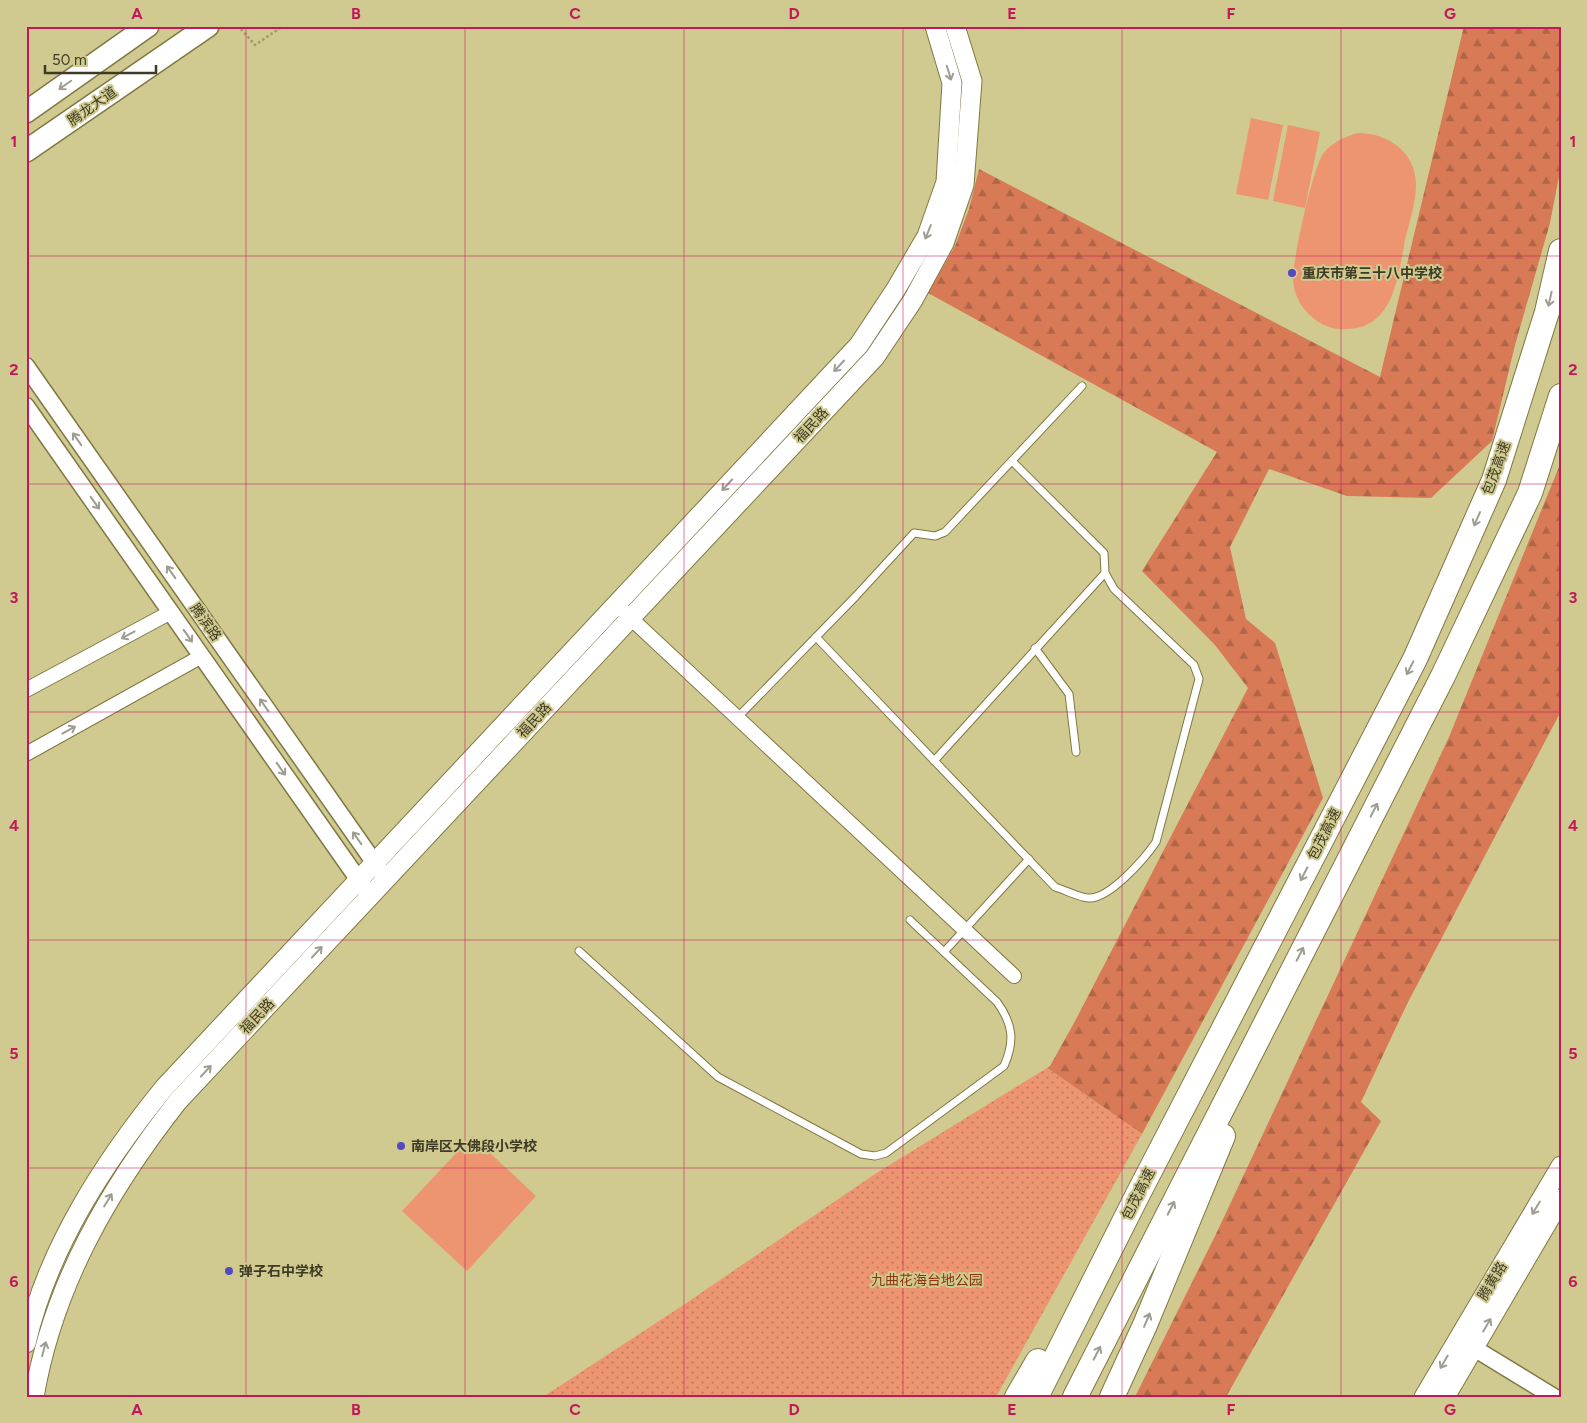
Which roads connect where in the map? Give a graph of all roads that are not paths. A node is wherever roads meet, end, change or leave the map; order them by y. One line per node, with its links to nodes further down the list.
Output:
1 (148, 26): 5 (main road, one-way to 5)
2 (208, 26): 6 (main road, 腾龙大道)
3 (935, 26): 14 (main road, 福民路, one-way to 14)
4 (955, 26): 16 (main road, 福民路)
5 (26, 112)
6 (26, 151)
7 (1561, 251): 37 (highway, 包茂高速, one-way to 37)
8 (26, 366): 26 (street, 腾滨路, one-way to 8)
9 (1082, 386): 12 (lane)
10 (1561, 396): 35 (highway, one-way to 10)
11 (26, 406): 15 (street, 腾滨路, one-way to 15)
12 (1012, 460): 13 (lane); 17 (lane)
13 (1105, 573): 18 (lane); 25 (lane)
14 (616, 604): 16 (street); 26 (main road, 福民路)
15 (172, 612): 19 (street, 腾滨路, one-way to 19); 20 (street, one-way to 20)
16 (630, 618): 21 (street); 28 (main road, 福民路)
17 (816, 637): 21 (lane); 24 (lane)
18 (1035, 648): 22 (lane); 24 (lane)
19 (202, 656): 23 (street, one-way to 19); 27 (street, 腾滨路, one-way to 27)
20 (26, 690)
21 (738, 717): 31 (street)
22 (1076, 752)
23 (26, 754)
24 (934, 761): 25 (lane)
25 (1029, 859): 31 (lane)
26 (373, 862): 27 (main road, 福民路); 28 (street, 腾滨路)
27 (358, 878): 29 (street, 腾滨路); 39 (main road, 福民路)
28 (386, 878): 29 (main road, 福民路)
29 (369, 896): 41 (main road, 福民路, one-way to 29)
30 (910, 920): 33 (lane)
31 (964, 930): 33 (lane); 34 (street)
32 (580, 951): 33 (lane)
33 (944, 952)
34 (1014, 976)
35 (1286, 982): 44 (highway, one-way to 35); 45 (highway, one-way to 35)
36 (1561, 1166): 40 (main road, 腾黄路, one-way to 40)
37 (1137, 1196): 42 (highway); 43 (highway, 包茂高速)
38 (1561, 1199): 40 (main road, 腾黄路, one-way to 38)
39 (27, 1334)
40 (1466, 1343): 46 (main road, 腾黄路, one-way to 46); 47 (main road, 腾黄路); 48 (street)
41 (34, 1397)
42 (1017, 1397)
43 (1036, 1397)
44 (1075, 1397)
45 (1112, 1397)
46 (1424, 1397)
47 (1445, 1397)
48 (1554, 1397)

